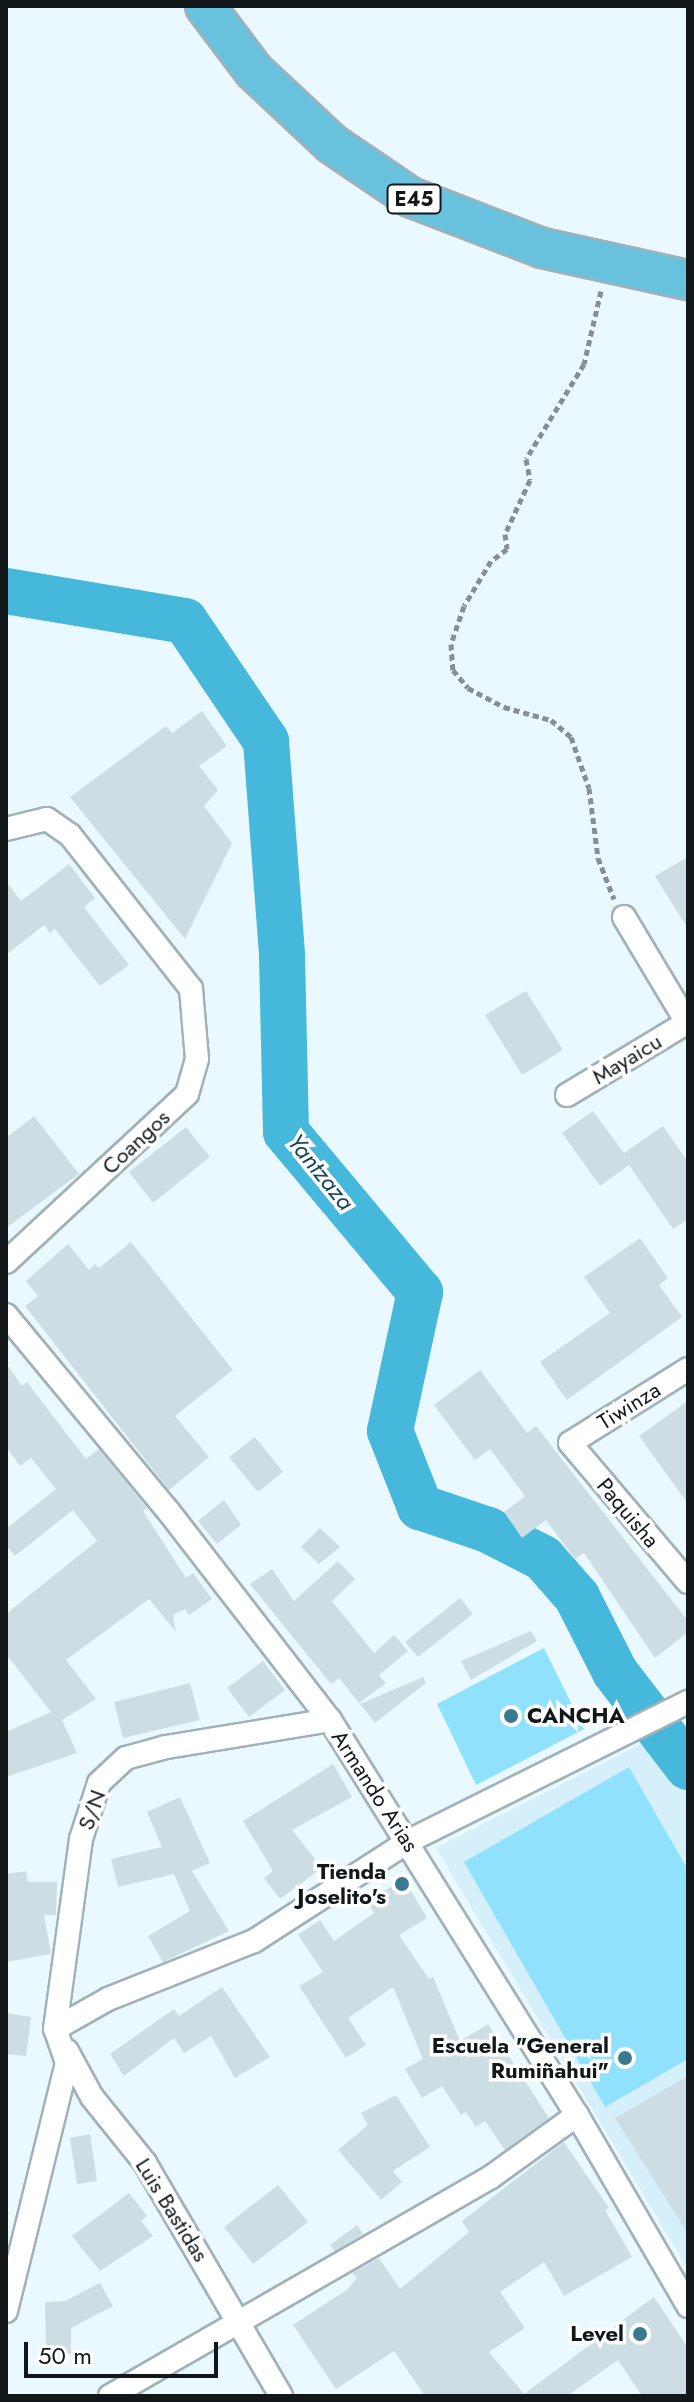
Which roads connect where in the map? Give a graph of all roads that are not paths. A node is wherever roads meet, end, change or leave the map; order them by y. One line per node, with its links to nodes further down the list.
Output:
1 (205, 6): 2 (highway, E45)
2 (688, 280)
3 (10, 826): 7 (street, Coangos)
4 (624, 917): 5 (street)
5 (688, 1023): 6 (street, Mayaicu)
6 (567, 1095)
7 (6, 1262)
8 (6, 1315): 13 (street, Armando Arias)
9 (688, 1369): 10 (street, Tiwinza)
10 (570, 1443): 11 (street, Paquisha)
11 (688, 1582)
12 (685, 1703): 14 (street)
13 (330, 1720): 14 (street, Armando Arias); 15 (street, S/N)
14 (409, 1841): 15 (street); 16 (street, Armando Arias)
15 (55, 2029): 18 (street); 19 (street, Luis Bastidas)
16 (577, 2115): 17 (street, Armando Arias); 19 (street)
17 (688, 2306)
18 (6, 2311)
19 (237, 2318): 20 (street); 21 (street, Luis Bastidas)
20 (110, 2396)
21 (281, 2396)

